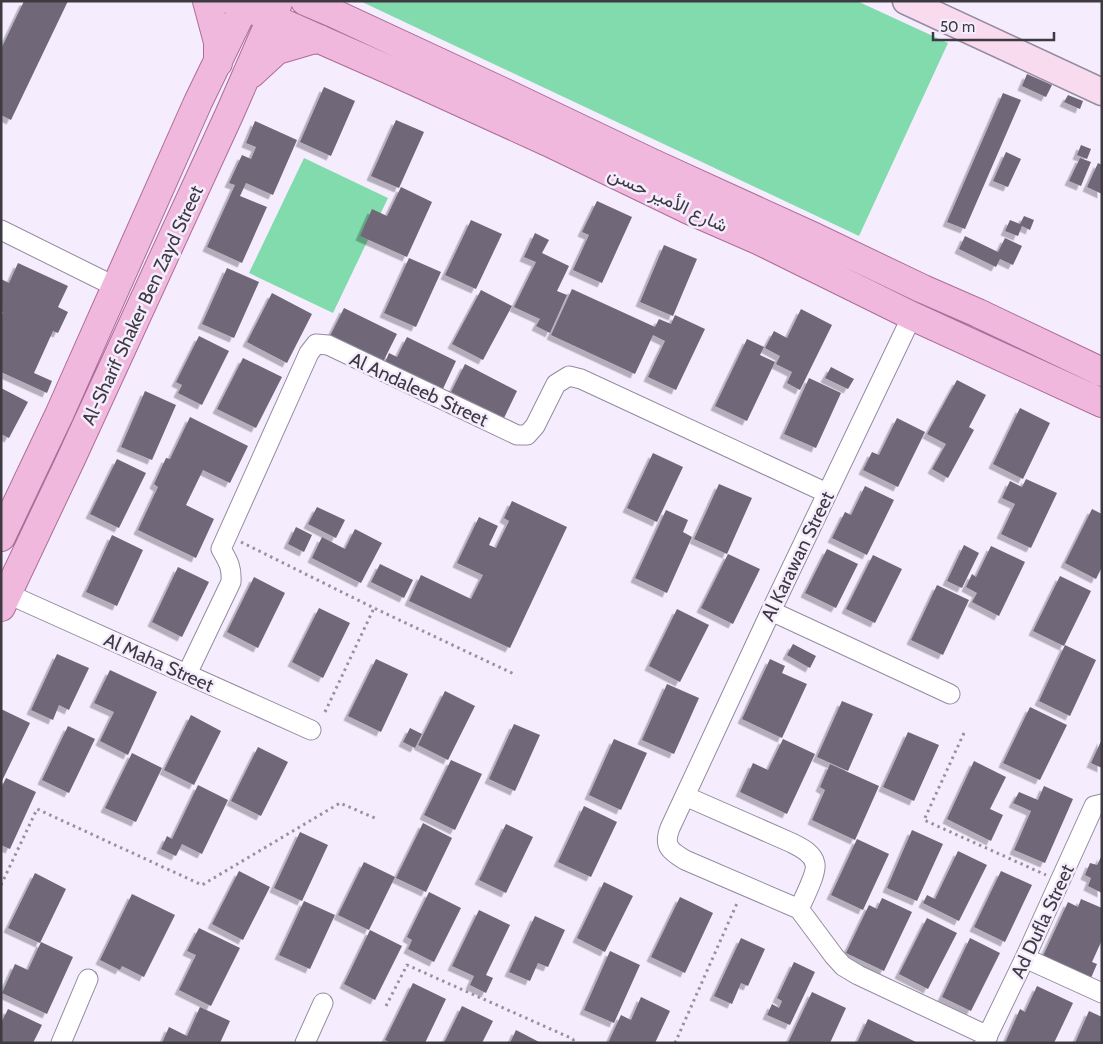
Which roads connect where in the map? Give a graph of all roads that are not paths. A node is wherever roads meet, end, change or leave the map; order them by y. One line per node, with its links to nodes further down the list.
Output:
1 (207, 1): 9 (main road)
2 (305, 1): 6 (main road, شارع الأمير حسن)
3 (906, 1): 12 (main road)
4 (949, 1): 10 (main road)
5 (241, 3): 7 (main road, شارع الأمير حسن); 9 (main road, Al-Sharif Shaker Ben Zayd Street)
6 (327, 7): 13 (main road, شارع الأمير حسن)
7 (275, 10): 8 (main road, شارع الأمير حسن); 11 (main road, Al-Sharif Shaker Ben Zayd Street)
8 (320, 39): 11 (main road); 13 (main road, شارع الأمير حسن)
9 (218, 63): 15 (main road, Al-Sharif Shaker Ben Zayd Street)
10 (1102, 72)
11 (245, 80): 20 (main road, Al-Sharif Shaker Ben Zayd Street)
12 (1102, 92)
13 (761, 228): 16 (main road, شارع الأمير حسن); 17 (main road, شارع الأمير حسن)
14 (1, 230): 15 (street)
15 (116, 287): 19 (main road, Al-Sharif Shaker Ben Zayd Street)
16 (912, 316): 18 (main road, شارع الأمير حسن); 21 (street, Al Karawan Street)
17 (1102, 372)
18 (1102, 402)
19 (59, 414): 20 (main road); 22 (main road, Al-Sharif Shaker Ben Zayd Street)
20 (86, 426): 23 (main road, Al-Sharif Shaker Ben Zayd Street)
21 (827, 493): 24 (street, Al Karawan Street); 25 (street, Al Andaleeb Street)
22 (1, 538)
23 (4, 600): 25 (street, Al Maha Street)
24 (771, 610): 26 (street); 28 (street, Al Karawan Street)
25 (187, 674): 27 (street, Al Maha Street)
26 (950, 694)
27 (311, 730)
28 (685, 796): 30 (street); 30 (street, Al Karawan Street)
29 (1102, 804): 31 (street, Ad Dufla Street)
30 (799, 910): 35 (street)
31 (1025, 958): 33 (street); 35 (street, Ad Dufla Street)
32 (88, 979): 36 (street)
33 (1102, 993)
34 (323, 1003): 37 (street)
35 (986, 1039)
36 (60, 1043)
37 (305, 1043)

